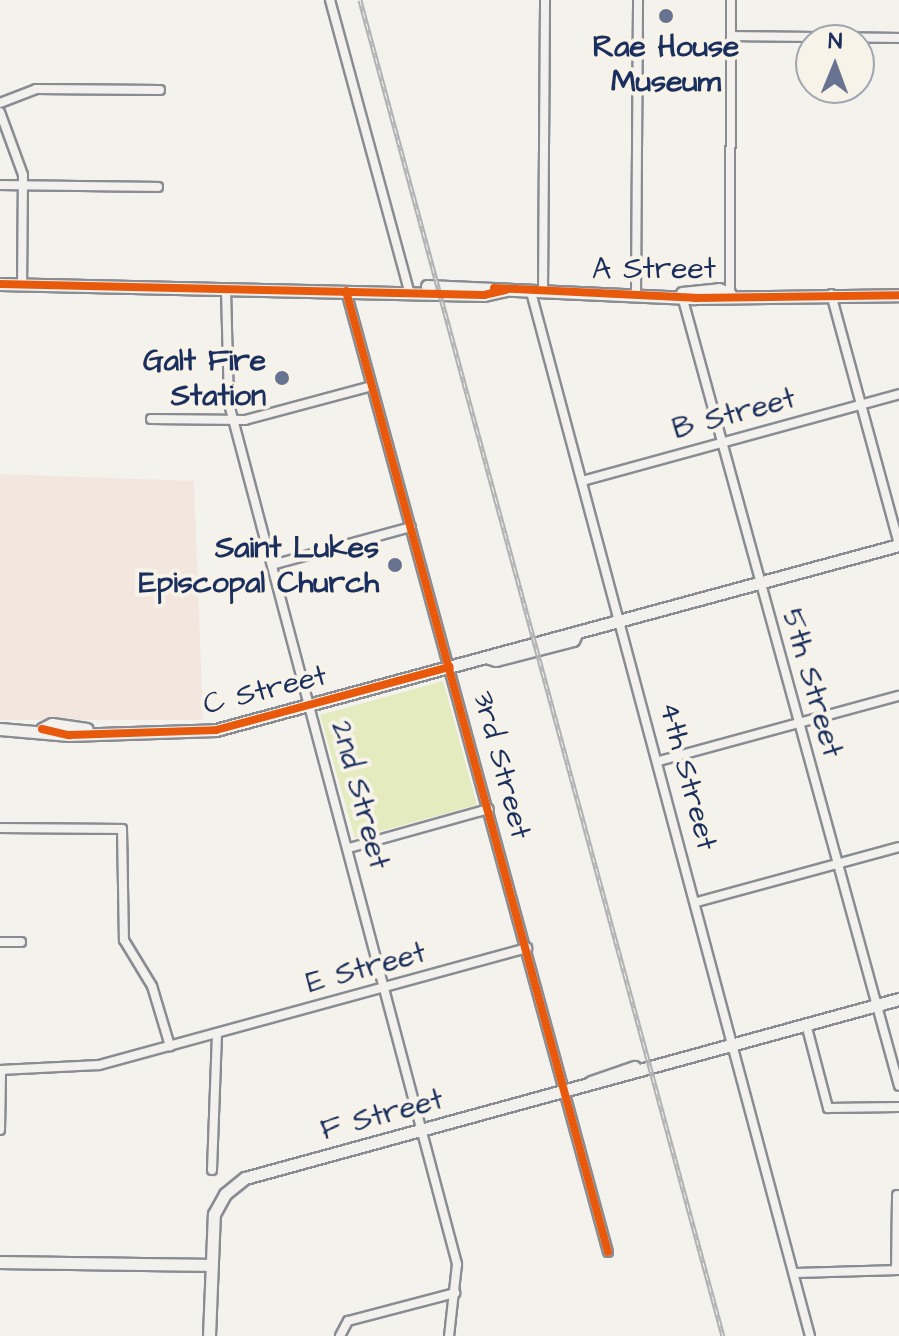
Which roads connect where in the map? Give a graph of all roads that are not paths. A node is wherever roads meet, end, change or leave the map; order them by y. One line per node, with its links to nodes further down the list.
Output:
1 (330, 0): 17 (street)
2 (545, 0): 18 (street, 4th Street)
3 (638, 0): 19 (street)
4 (731, 0): 5 (street)
5 (731, 36): 6 (street); 21 (street)
6 (899, 38)
7 (160, 90): 8 (street)
8 (0, 103)
9 (0, 112): 11 (street)
10 (0, 185): 11 (street)
11 (23, 185): 12 (street); 14 (street)
12 (158, 187)
13 (0, 284): 14 (street, A Street)
14 (22, 285): 15 (street, A Street)
15 (226, 290): 16 (street, A Street); 28 (street, 2nd Street)
16 (346, 291): 17 (street, A Street); 24 (street, 3rd Street)
17 (409, 291): 18 (street, A Street)
18 (537, 292): 19 (street, A Street); 30 (street, 4th Street)
19 (636, 293): 20 (street, A Street)
20 (682, 293): 21 (street, A Street); 29 (street, 5th Street)
21 (730, 294): 22 (street, A Street)
22 (831, 294): 23 (street, A Street); 26 (street)
23 (899, 295)
24 (372, 386): 28 (street); 31 (street, 3rd Street)
25 (899, 394): 26 (street, B Street)
26 (862, 404): 29 (street, B Street); 32 (street)
27 (151, 419): 28 (street)
28 (233, 420): 33 (street, 2nd Street)
29 (721, 442): 30 (street, B Street); 34 (street, 5th Street)
30 (582, 481): 35 (street, 4th Street)
31 (411, 527): 33 (street); 36 (street, 3rd Street)
32 (899, 545): 34 (street, C Street)
33 (272, 565): 38 (street, 2nd Street)
34 (759, 582): 35 (street, C Street); 39 (street, 5th Street)
35 (620, 621): 36 (street, C Street); 41 (street, 4th Street)
36 (450, 667): 38 (street, C Street); 42 (street, 3rd Street)
37 (899, 696): 39 (street)
38 (311, 705): 40 (street, C Street); 45 (street, 2nd Street)
39 (799, 723): 41 (street); 46 (street, 5th Street)
40 (0, 729)
41 (659, 761): 47 (street, 4th Street)
42 (489, 809): 45 (street); 50 (street, 3rd Street)
43 (0, 828): 57 (street)
44 (899, 847): 46 (street)
45 (349, 848): 51 (street, 2nd Street)
46 (837, 864): 47 (street); 53 (street, 5th Street)
47 (697, 902): 56 (street, 4th Street)
48 (0, 942): 49 (street)
49 (21, 942)
50 (527, 948): 51 (street, E Street); 60 (street, 3rd Street)
51 (387, 986): 55 (street, E Street); 62 (street, 2nd Street)
52 (899, 999): 53 (street, F Street)
53 (876, 1005): 54 (street, F Street); 59 (street, 5th Street)
54 (806, 1024): 56 (street, F Street); 61 (street)
55 (217, 1033): 57 (street, E Street); 64 (street)
56 (735, 1043): 60 (street, F Street); 70 (street, 4th Street)
57 (170, 1046): 58 (street, E Street)
58 (0, 1070): 63 (street)
59 (899, 1086)
60 (566, 1090): 62 (street, F Street); 66 (street, 3rd Street)
61 (899, 1107)
62 (423, 1128): 68 (street, F Street); 71 (street, 2nd Street)
63 (0, 1130)
64 (212, 1170)
65 (897, 1195): 69 (street)
66 (608, 1252)
67 (0, 1262): 68 (street)
68 (210, 1265): 72 (street)
69 (898, 1270): 70 (street)
70 (796, 1273): 75 (street, 4th Street)
71 (455, 1293): 73 (street); 74 (street, 2nd Street)
72 (209, 1336)
73 (340, 1336)
74 (449, 1336)
75 (810, 1336)

